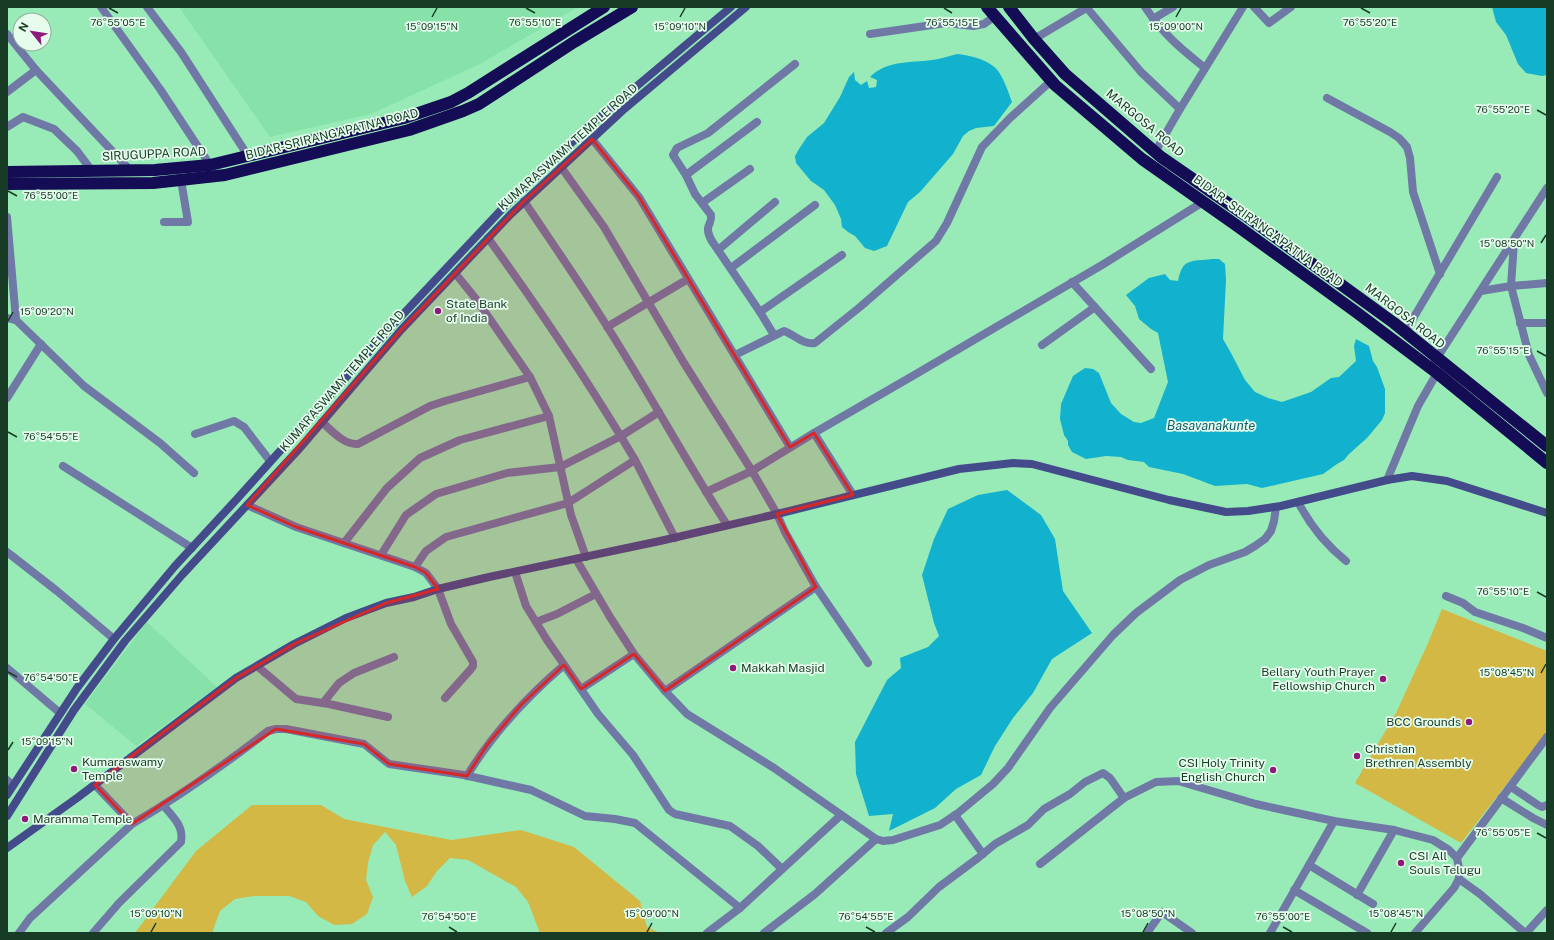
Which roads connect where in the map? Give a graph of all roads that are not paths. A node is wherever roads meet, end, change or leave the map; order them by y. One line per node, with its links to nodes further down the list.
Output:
1 (101, 7): 32 (street)
2 (147, 7): 31 (street)
3 (604, 7): 31 (highway, SIRUGUPPA ROAD)
4 (632, 7): 40 (highway, BIDAR-SRIRANGAPATNA ROAD)
5 (731, 7): 90 (main road, KUMARASWAMY TEMPLE ROAD)
6 (746, 7): 29 (main road, KUMARASWAMY TEMPLE ROAD)
7 (987, 7): 15 (highway, BIDAR - SRIRANGAPATNA ROAD)
8 (1088, 7): 19 (street); 26 (street)
9 (1145, 7): 16 (street)
10 (1172, 7): 16 (street)
11 (1243, 7): 21 (street)
12 (1254, 7): 13 (street)
13 (1291, 7)
14 (1012, 8): 19 (highway, MARGOSA ROAD)
15 (995, 16): 18 (street); 23 (highway, BIDAR - SRIRANGAPATNA ROAD)
16 (1153, 19): 21 (street)
17 (7, 34): 22 (street)
18 (870, 34)
19 (1034, 39): 30 (highway, MARGOSA ROAD)
20 (795, 64): 38 (street)
21 (1205, 68): 26 (street)
22 (36, 70): 24 (street); 35 (street)
23 (1051, 81): 46 (highway, BIDAR - SRIRANGAPATNA ROAD); 71 (street)
24 (7, 92)
25 (1327, 98): 56 (street)
26 (1180, 109): 30 (street)
27 (757, 122): 38 (street)
28 (7, 127): 36 (street)
29 (592, 138): 33 (main road, KUMARASWAMY TEMPLE ROAD); 57 (street)
30 (1155, 152): 70 (highway, MARGOSA ROAD)
31 (248, 156): 32 (highway, SIRUGUPPA ROAD)
32 (210, 165): 35 (highway, SIRUGUPPA ROAD)
33 (561, 167): 43 (main road, KUMARASWAMY TEMPLE ROAD); 62 (street)
34 (750, 169): 44 (street)
35 (130, 170): 36 (highway, SIRUGUPPA ROAD)
36 (92, 171): 37 (highway, SIRUGUPPA ROAD)
37 (7, 172)
38 (686, 175): 44 (street)
39 (1496, 177): 56 (street)
40 (181, 180): 41 (highway, BIDAR-SRIRANGAPATNA ROAD); 49 (street)
41 (7, 184)
42 (1547, 188): 51 (street)
43 (524, 202): 50 (main road, KUMARASWAMY TEMPLE ROAD); 69 (street)
44 (702, 202): 52 (street)
45 (775, 202): 52 (street)
46 (1203, 202): 58 (street); 77 (highway, BIDAR - SRIRANGAPATNA ROAD)
47 (815, 204): 54 (street)
48 (7, 217): 66 (street)
49 (164, 222)
50 (488, 238): 55 (main road, KUMARASWAMY TEMPLE ROAD); 86 (street)
51 (1514, 241): 60 (street); 61 (street)
52 (718, 250): 54 (street)
53 (842, 255): 64 (street)
54 (731, 268): 64 (street)
55 (455, 273): 78 (street); 83 (main road, KUMARASWAMY TEMPLE ROAD)
56 (1440, 274): 70 (street)
57 (688, 279): 62 (street); 74 (street)
58 (1072, 282): 63 (street); 84 (street)
59 (1547, 283): 60 (street)
60 (1511, 286): 61 (street); 67 (street)
61 (1481, 291): 75 (street)
62 (649, 303): 69 (street); 94 (street)
63 (1095, 307): 73 (street); 76 (street)
64 (760, 312): 71 (street)
65 (7, 318): 66 (street)
66 (16, 320): 72 (street)
67 (1520, 323): 68 (street); 79 (street)
68 (1547, 323)
69 (607, 327): 81 (street)
70 (1405, 332): 75 (highway, MARGOSA ROAD)
71 (774, 335): 74 (street)
72 (41, 344): 80 (street); 95 (street)
73 (1042, 345)
74 (735, 355): 88 (street)
75 (1437, 358): 77 (street); 87 (highway, MARGOSA ROAD)
76 (1151, 369)
77 (1433, 371): 91 (highway, BIDAR - SRIRANGAPATNA ROAD); 96 (street)
78 (530, 377): 82 (street); 83 (street)
79 (1547, 393)
80 (7, 398)
81 (659, 412): 86 (street); 97 (street)
82 (549, 416): 93 (street); 107 (street)
83 (322, 422): 101 (main road, KUMARASWAMY TEMPLE ROAD)
84 (814, 433): 88 (street); 98 (street)
85 (195, 434): 90 (street)
86 (621, 436): 89 (street); 93 (street)
87 (1547, 446)
88 (790, 447): 94 (street)
89 (635, 460): 100 (street); 106 (street)
90 (270, 461): 108 (main road, KUMARASWAMY TEMPLE ROAD)
91 (1547, 463)
92 (63, 466): 108 (street)
93 (560, 467): 100 (street); 110 (street)
94 (752, 471): 97 (street); 104 (street)
95 (194, 474)
96 (1387, 480): 99 (main road); 103 (main road)
97 (706, 492): 105 (street)
98 (853, 495): 102 (main road); 104 (main road)
99 (1298, 502): 102 (main road); 113 (street)
100 (568, 503): 111 (street); 114 (street)
101 (247, 505): 107 (street); 147 (main road, KUMARASWAMY TEMPLE ROAD)
102 (1276, 507): 146 (street)
103 (1547, 513)
104 (777, 514): 105 (main road); 116 (street)
105 (727, 525): 106 (main road)
106 (675, 538): 111 (main road)
107 (344, 543): 110 (street)
108 (192, 548): 122 (main road, KUMARASWAMY TEMPLE ROAD)
109 (7, 552): 122 (street)
110 (381, 555): 114 (street)
111 (586, 557): 112 (main road)
112 (576, 559): 115 (main road); 118 (street)
113 (1346, 561)
114 (415, 567): 117 (street)
115 (515, 572): 117 (main road); 120 (street)
116 (816, 587): 125 (street); 130 (street)
117 (438, 589): 127 (main road); 131 (street)
118 (596, 594): 120 (street); 123 (street)
119 (1446, 596): 121 (street)
120 (536, 622): 126 (street)
121 (1547, 638)
122 (114, 639): 133 (main road, KUMARASWAMY TEMPLE ROAD)
123 (634, 654): 129 (street); 130 (street)
124 (394, 657): 132 (street)
125 (868, 663)
126 (564, 665): 129 (street); 136 (street)
127 (257, 666): 132 (street); 138 (main road)
128 (7, 668): 133 (street)
129 (581, 689): 158 (street)
130 (665, 690): 145 (street)
131 (445, 698)
132 (323, 703): 134 (street)
133 (60, 713): 137 (main road, KUMARASWAMY TEMPLE ROAD)
134 (388, 717)
135 (1546, 739): 139 (street)
136 (466, 776): 143 (street); 163 (street)
137 (10, 782): 140 (main road, KUMARASWAMY TEMPLE ROAD)
138 (95, 785): 149 (street); 153 (main road)
139 (1511, 787): 142 (street); 144 (street)
140 (7, 795)
141 (1124, 798): 148 (street); 154 (street); 156 (street)
142 (1501, 798): 150 (street); 155 (street)
143 (164, 805): 149 (street); 166 (street)
144 (1547, 805)
145 (841, 815): 152 (street); 158 (street)
146 (955, 815): 152 (street); 154 (street)
147 (7, 816)
148 (1334, 821): 151 (street); 157 (street)
149 (132, 824): 165 (street)
150 (1547, 825)
151 (1394, 830): 155 (street); 161 (street)
152 (876, 839): 168 (street)
153 (7, 848)
154 (983, 854): 169 (street)
155 (1457, 858): 159 (street)
156 (1040, 864)
157 (1310, 865): 160 (street); 161 (street)
158 (782, 869): 163 (street)
159 (1459, 879): 174 (street); 175 (street)
160 (1294, 890): 172 (street); 173 (street)
161 (1357, 895): 162 (street)
162 (1373, 904)
163 (740, 908): 167 (street)
164 (1547, 910): 175 (street)
165 (20, 933)
166 (93, 933)
167 (707, 933)
168 (764, 933)
169 (886, 933)
170 (1147, 933): 171 (street)
171 (1192, 933)
172 (1270, 933)
173 (1367, 933)
174 (1415, 933)
175 (1526, 933)

